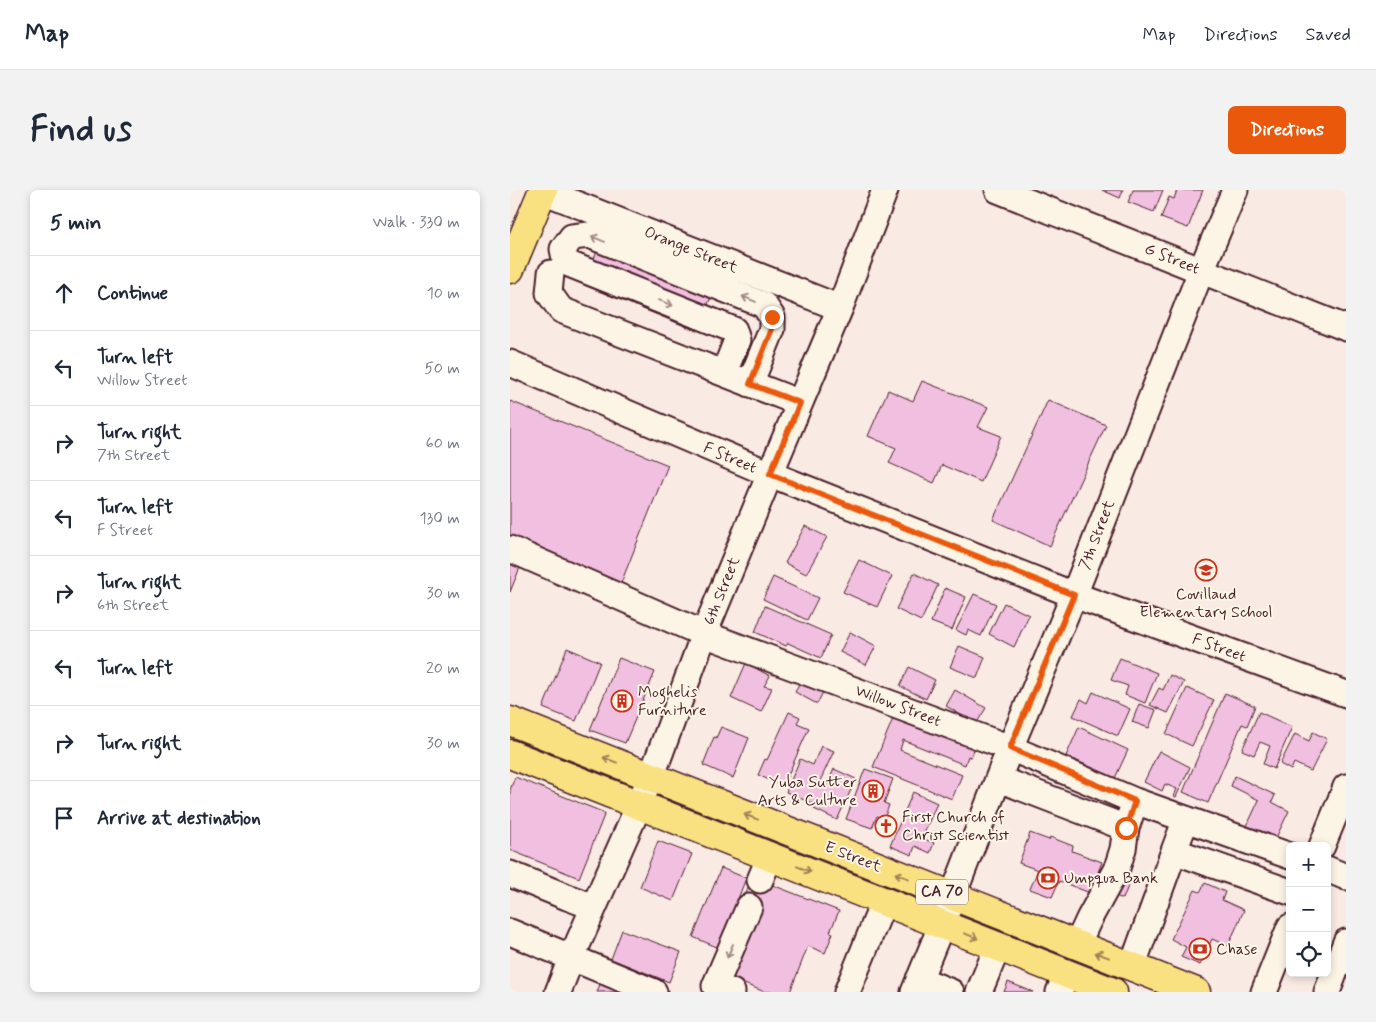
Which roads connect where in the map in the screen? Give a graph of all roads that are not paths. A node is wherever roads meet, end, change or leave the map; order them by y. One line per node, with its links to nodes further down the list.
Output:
1 (543, 190): 5 (main road); 8 (street, Orange Street)
2 (885, 190): 8 (street, 6th Street)
3 (998, 190): 6 (street, G Street)
4 (1235, 190): 6 (street, 7th Street)
5 (510, 269)
6 (1200, 271): 9 (street, G Street); 16 (street, 7th Street)
7 (551, 273): 11 (street)
8 (840, 308): 13 (street, 6th Street)
9 (1346, 328)
10 (510, 363): 14 (street, F Street)
11 (724, 373): 12 (street); 12 (street, one-way to 11)
12 (750, 384): 13 (street)
13 (800, 403): 14 (street, 6th Street)
14 (770, 474): 16 (street, F Street); 17 (street, 6th Street)
15 (510, 550): 17 (street, Willow Street)
16 (1074, 595): 18 (street, F Street); 20 (street, 7th Street)
17 (704, 634): 20 (street, Willow Street); 22 (street, 6th Street)
18 (1346, 694)
19 (510, 721): 22 (main road, E Street / CA 70, one-way to 19)
20 (1010, 748): 23 (street, 7th Street); 25 (street, Willow Street)
21 (510, 754): 26 (main road, E Street / CA 70)
22 (650, 777): 26 (street, 6th Street); 36 (main road, E Street / CA 70, one-way to 22)
23 (999, 779): 28 (street); 36 (street, 7th Street)
24 (1346, 787): 29 (street)
25 (1135, 801): 27 (street, Willow Street); 28 (street)
26 (639, 805): 37 (main road, E Street / CA 70, one-way to 37); 38 (street, 6th Street)
27 (1186, 819): 30 (street); 31 (street, Willow Street)
28 (1126, 828): 44 (street)
29 (1324, 842)
30 (1174, 851): 35 (street); 47 (street)
31 (1286, 855)
32 (1331, 871): 34 (street)
33 (510, 874): 38 (street)
34 (1346, 877)
35 (1286, 891)
36 (953, 896): 40 (street, 7th Street); 44 (main road, E Street / CA 70)
37 (884, 901): 40 (main road, E Street / CA 70); 53 (street)
38 (594, 907): 46 (street, 6th Street)
39 (749, 907): 52 (street, one-way to 52)
40 (942, 924): 45 (main road, E Street / CA 70, one-way to 45); 49 (street, 7th Street)
41 (510, 932): 46 (street)
42 (1288, 932): 58 (street)
43 (1346, 942): 59 (street)
44 (1077, 945): 47 (main road, E Street / CA 70, one-way to 44)
45 (998, 946): 48 (main road, E Street / CA 70); 55 (street)
46 (571, 959): 50 (street, 6th Street); 51 (street)
47 (1132, 967): 57 (main road, E Street / CA 70)
48 (1063, 983): 56 (main road, E Street / CA 70)
49 (917, 986): 54 (street)
50 (558, 992)
51 (654, 992)
52 (732, 992)
53 (848, 992)
54 (952, 992)
55 (979, 992)
56 (1113, 992)
57 (1196, 992)
58 (1264, 992)
59 (1327, 992)

